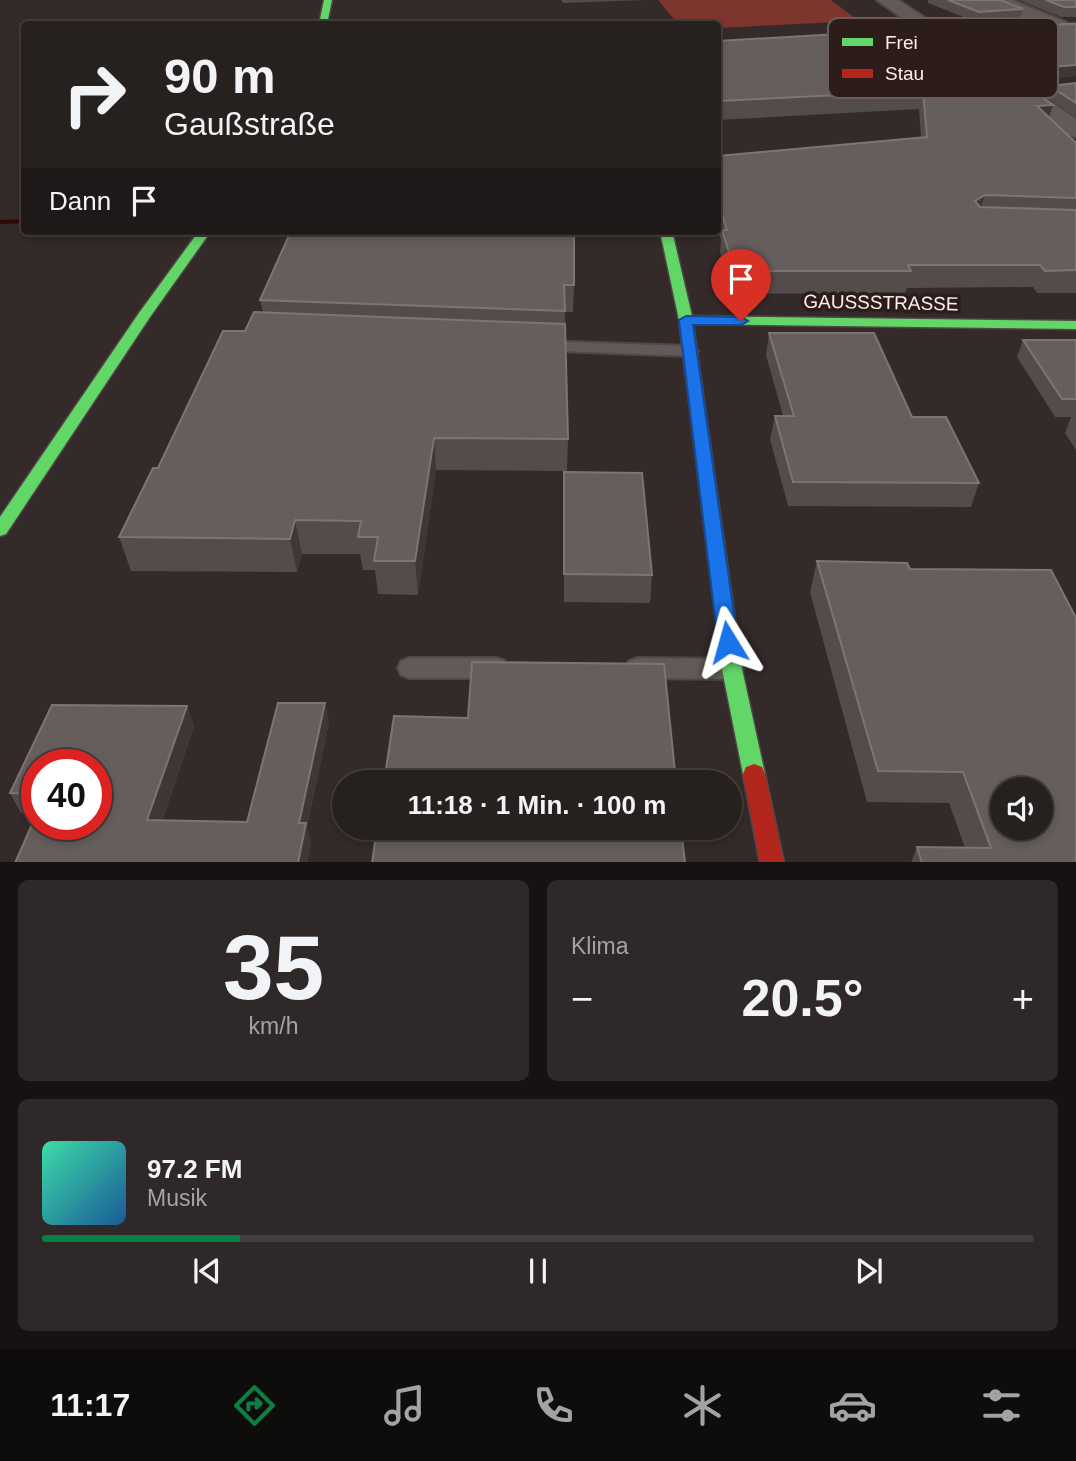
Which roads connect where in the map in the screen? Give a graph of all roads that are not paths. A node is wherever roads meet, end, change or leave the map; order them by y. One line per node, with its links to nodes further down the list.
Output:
1 (328, 0): 6 (street)
2 (886, 0): 4 (street)
3 (997, 0): 5 (street)
4 (913, 18)
5 (1045, 18)
6 (324, 21)
7 (1030, 98): 8 (street)
8 (1076, 130)
9 (202, 235): 15 (street)
10 (667, 235): 11 (street)
11 (686, 320): 12 (street, GAUSSSTRASSE); 14 (street)
12 (1076, 325)
13 (523, 345): 14 (lane)
14 (690, 351): 19 (street)
15 (0, 530)
16 (410, 667): 17 (lane)
17 (517, 668)
18 (611, 668): 19 (lane)
19 (732, 669): 20 (street)
20 (772, 862)

